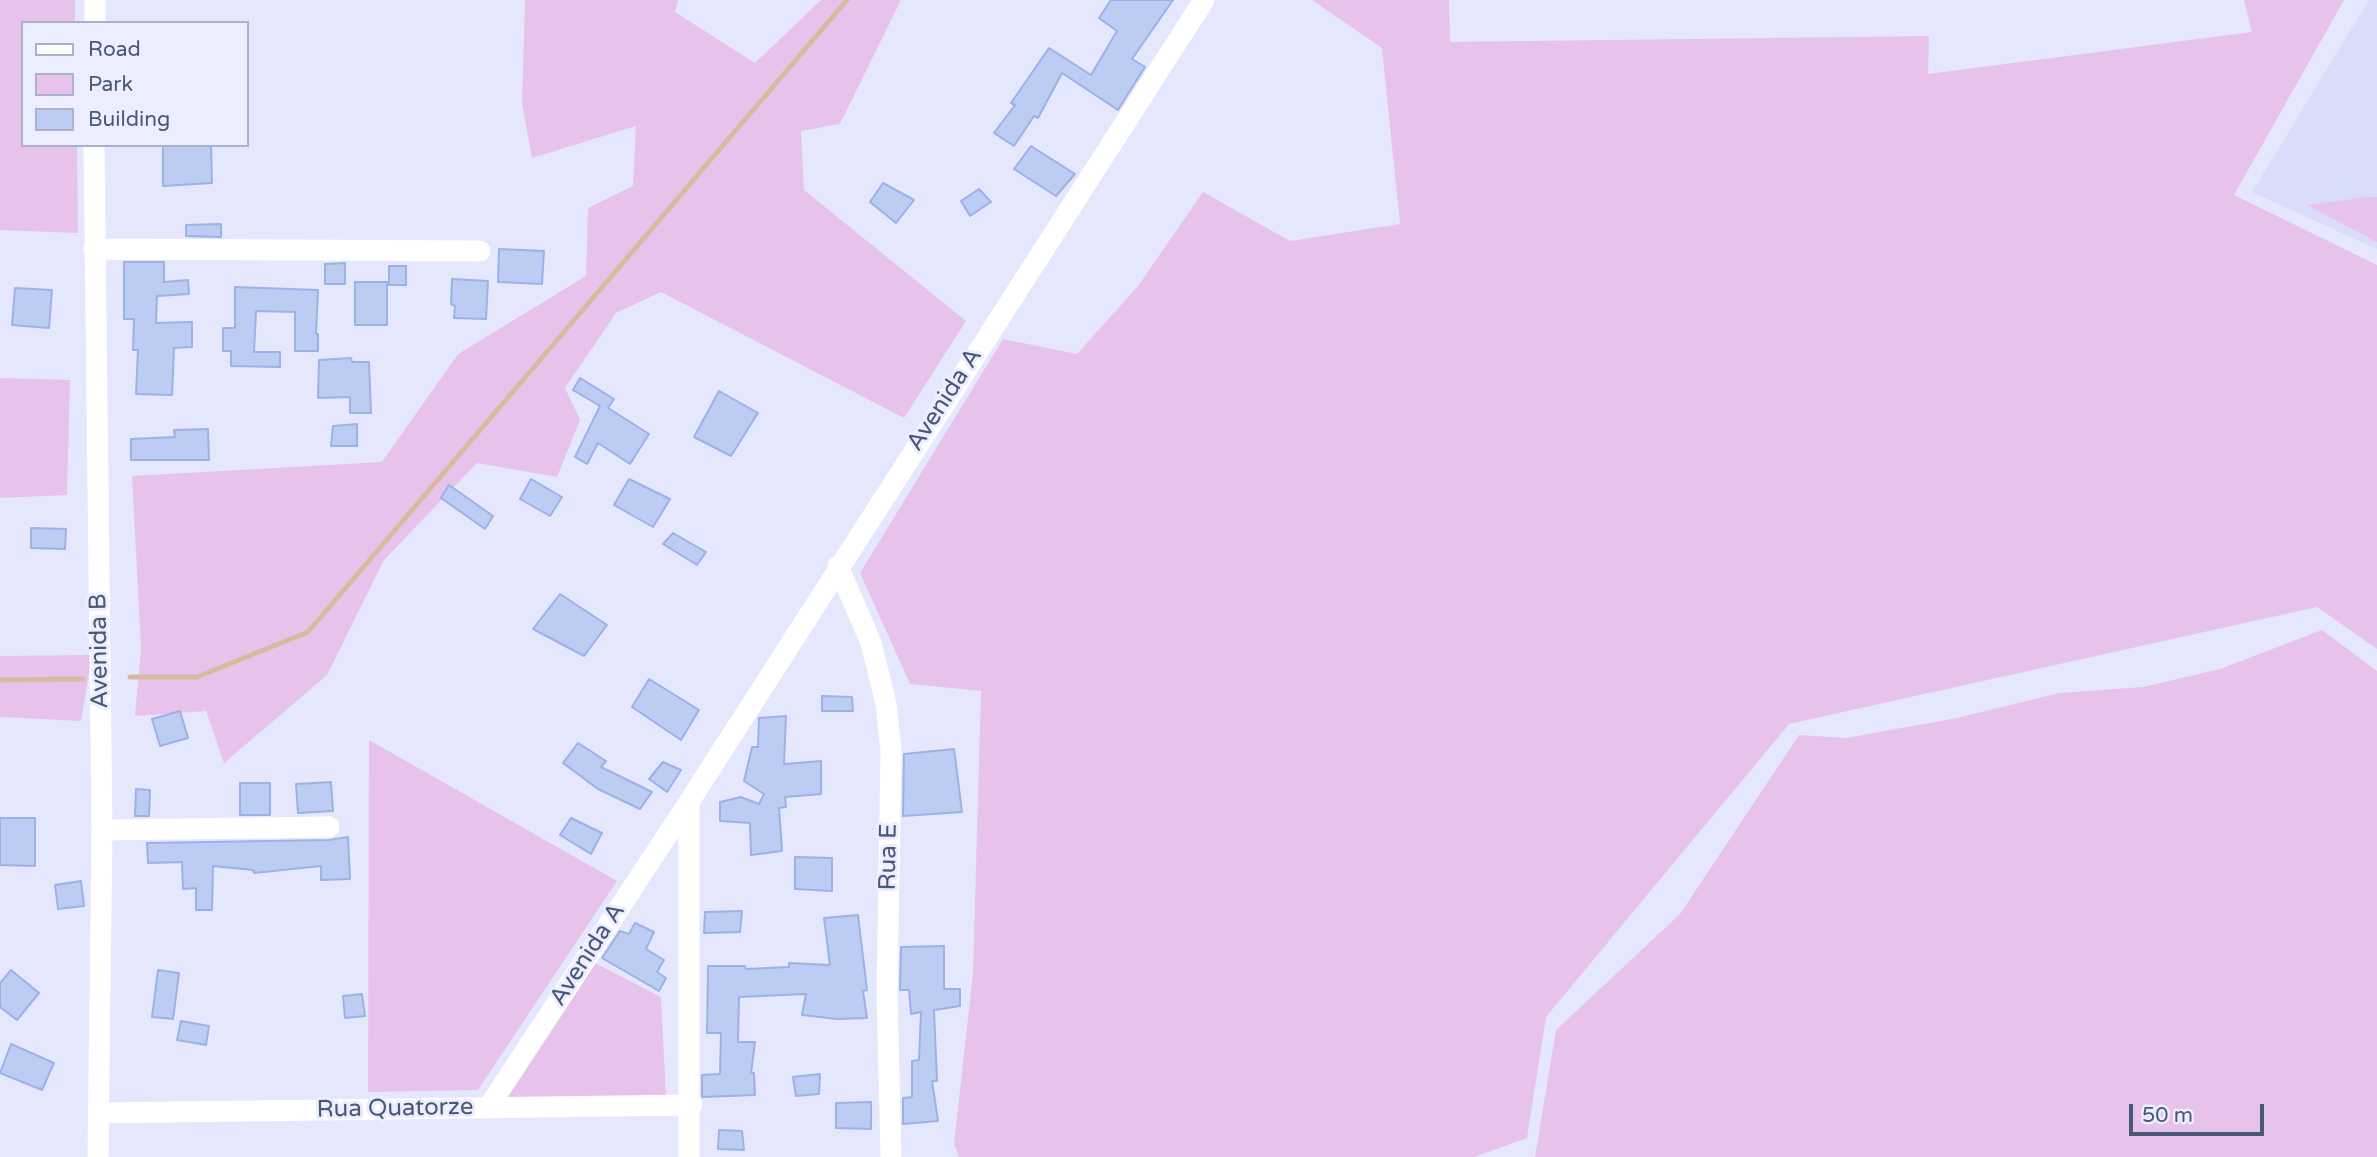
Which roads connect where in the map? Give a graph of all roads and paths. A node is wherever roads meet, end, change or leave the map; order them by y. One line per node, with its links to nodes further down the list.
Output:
1 (95, 0): 3 (street)
2 (1204, 0): 7 (street, Avenida A)
3 (95, 21)
4 (94, 147): 5 (street, Avenida B)
5 (94, 249): 6 (street); 10 (street, Avenida B)
6 (480, 251)
7 (838, 566): 8 (street, Avenida A); 16 (street, Rua E)
8 (689, 802): 11 (street); 12 (street, Avenida A)
9 (328, 827): 10 (street)
10 (102, 830): 13 (street, Avenida B)
11 (692, 1105): 12 (street, Rua Quatorze); 15 (street)
12 (488, 1108): 13 (street, Rua Quatorze)
13 (98, 1113): 14 (street, Avenida B)
14 (98, 1157)
15 (689, 1157)
16 (891, 1157)

